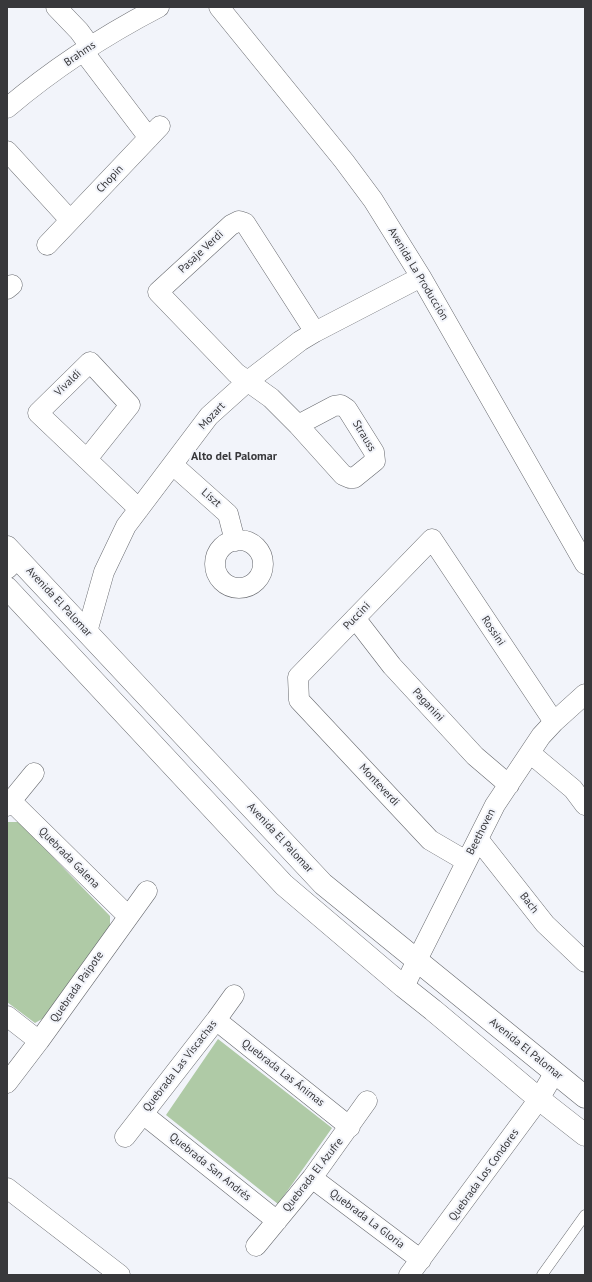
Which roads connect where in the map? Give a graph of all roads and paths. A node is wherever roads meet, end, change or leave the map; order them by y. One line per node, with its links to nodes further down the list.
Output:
1 (56, 7): 4 (street, Chopin)
2 (159, 7): 4 (street, Brahms)
3 (220, 7): 9 (street, Avenida La Producción)
4 (87, 49): 5 (street, Brahms); 7 (street, Chopin)
5 (7, 108)
6 (7, 151): 7 (street)
7 (70, 220): 8 (street, Chopin)
8 (47, 245)
9 (421, 277): 10 (street, Mozart); 19 (street, Avenida La Producción)
10 (315, 332): 11 (street, Mozart); 11 (street, Pasaje Verdi)
11 (248, 381): 12 (street); 14 (street, Mozart)
12 (298, 425)
13 (87, 459): 13 (street, Vivaldi); 15 (street, Vivaldi)
14 (173, 465): 15 (street, Mozart); 17 (street, Liszt)
15 (139, 509): 22 (street, Mozart)
16 (432, 539): 21 (street, Puccini); 25 (street, Rossini)
17 (235, 541)
18 (11, 558): 22 (street, Avenida El Palomar)
19 (585, 564)
20 (7, 588): 37 (street)
21 (356, 618): 24 (street, Puccini); 28 (street, Paganini)
22 (87, 632): 35 (street, Avenida El Palomar)
23 (585, 694): 25 (street, Beethoven)
24 (299, 700): 32 (street, Monteverdi)
25 (554, 722): 26 (street, Beethoven)
26 (530, 752): 28 (street, Beethoven); 30 (street)
27 (34, 773): 29 (street)
28 (508, 785): 31 (street, Beethoven)
29 (9, 803): 34 (street, Quebrada Galena)
30 (585, 805)
31 (478, 839): 32 (street, Beethoven); 36 (street, Bach)
32 (466, 861): 35 (street, Beethoven)
33 (147, 891): 34 (street, Quebrada Paipote)
34 (128, 916): 41 (street, Quebrada Paipote)
35 (416, 960): 37 (street, Beethoven); 42 (street, Avenida El Palomar)
36 (585, 962)
37 (404, 988): 45 (street)
38 (234, 995): 40 (street, Quebrada Las Viscachas)
39 (7, 1016): 41 (street)
40 (216, 1020): 47 (street, Quebrada Las Viscachas); 48 (street, Quebrada Las Ánimas)
41 (39, 1041): 43 (street, Quebrada Paipote)
42 (555, 1072): 44 (street, Avenida El Palomar); 45 (street, Quebrada Los Condores)
43 (7, 1083)
44 (585, 1097)
45 (539, 1099): 49 (street); 56 (street, Quebrada Los Condores)
46 (367, 1101): 48 (street, Quebrada El Azufre)
47 (143, 1114): 50 (street, Quebrada Las Viscachas); 54 (street, Quebrada San Andrés)
48 (350, 1126): 51 (street, Quebrada El Azufre)
49 (585, 1135)
50 (125, 1137)
51 (312, 1178): 54 (street, Quebrada El Azufre); 56 (street, Quebrada La Gloria)
52 (7, 1188): 57 (street)
53 (585, 1215): 58 (lane)
54 (277, 1221): 55 (street, Quebrada El Azufre)
55 (256, 1246)
56 (415, 1268)
57 (120, 1275)
58 (542, 1275)

